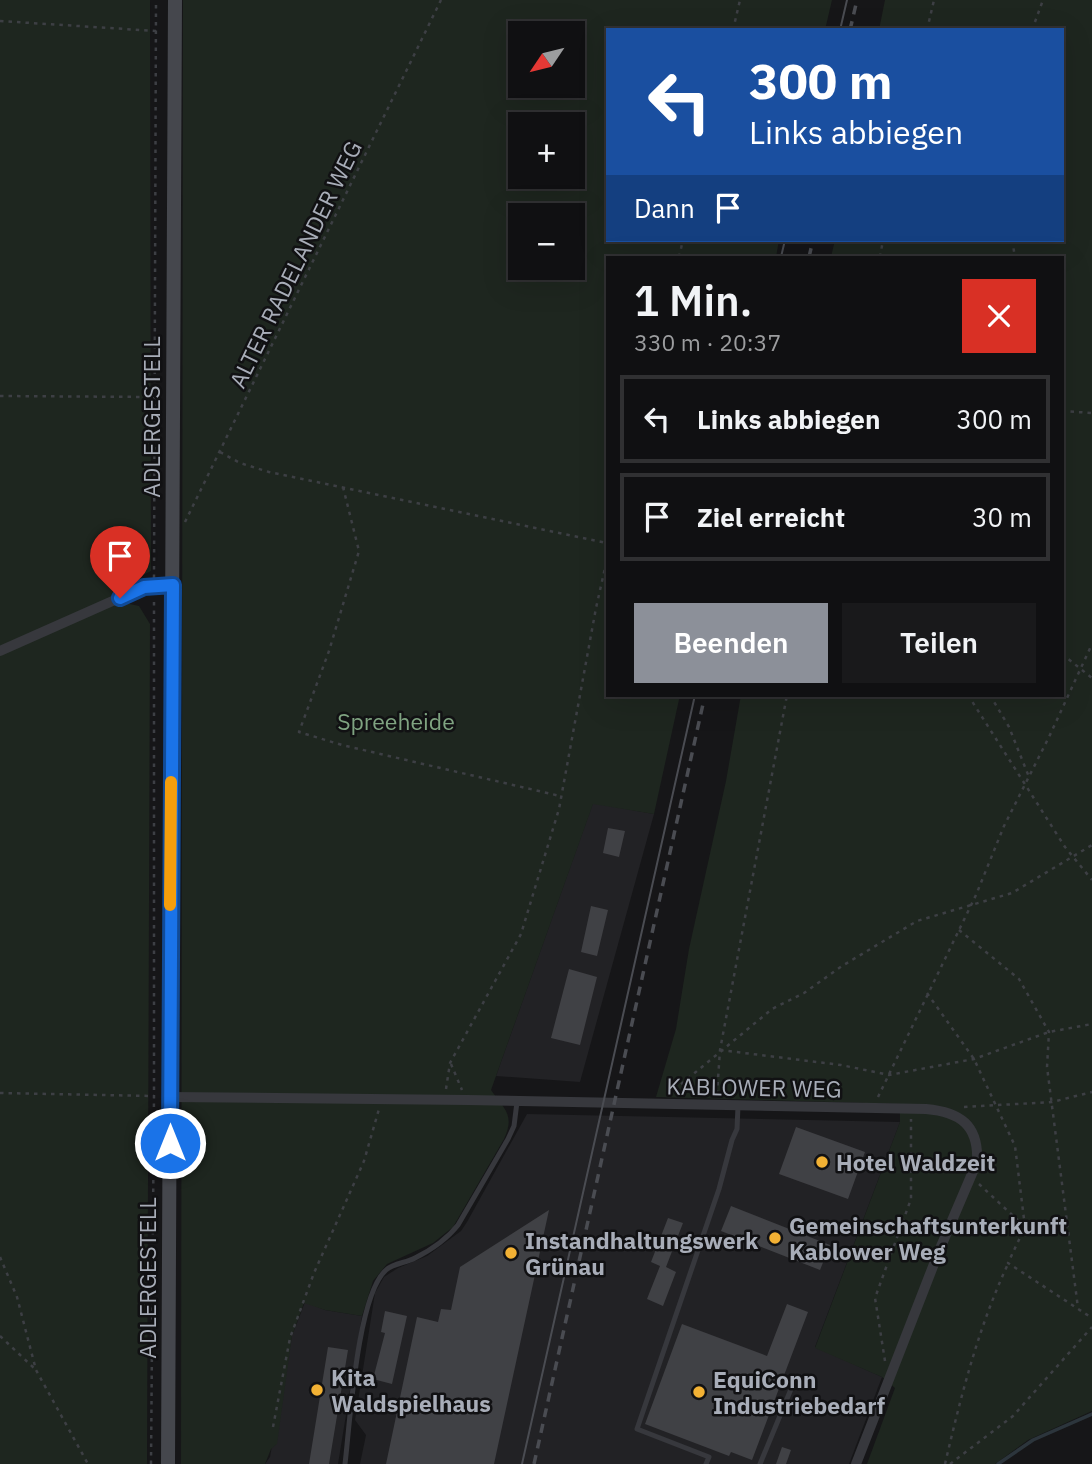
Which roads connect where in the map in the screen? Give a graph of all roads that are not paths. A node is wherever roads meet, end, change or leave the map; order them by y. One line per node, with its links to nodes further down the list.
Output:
1 (174, 0): 2 (main road, ADLERGESTELL)
2 (173, 585): 3 (street); 4 (main road, ADLERGESTELL)
3 (0, 651)
4 (170, 1097): 5 (street, KABLOWER WEG); 10 (main road, ADLERGESTELL)
5 (516, 1102): 6 (street, KABLOWER WEG); 11 (lane)
6 (738, 1105): 7 (lane); 14 (street, KABLOWER WEG)
7 (737, 1129): 8 (lane); 12 (lane)
8 (746, 1135)
9 (796, 1377): 13 (lane)
10 (168, 1464)
11 (345, 1464)
12 (706, 1464)
13 (760, 1464)
14 (856, 1464)

